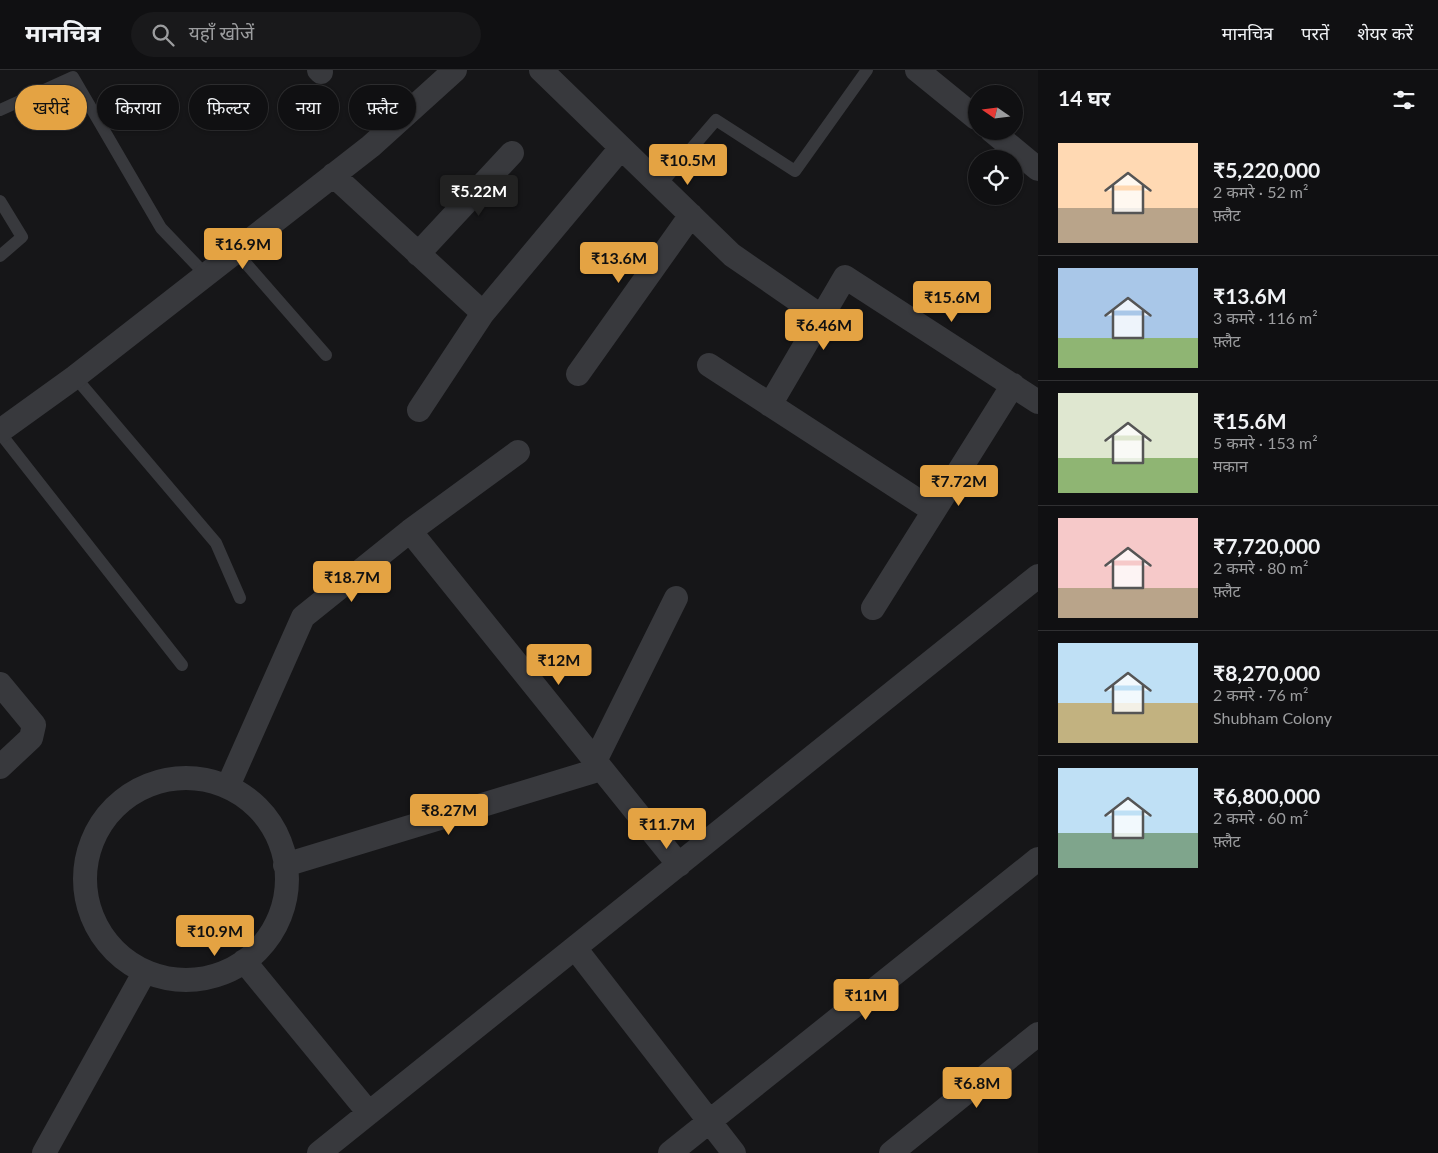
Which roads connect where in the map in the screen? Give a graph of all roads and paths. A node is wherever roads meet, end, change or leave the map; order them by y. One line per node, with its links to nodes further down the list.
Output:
1 (455, 70): 11 (street)
2 (541, 70): 8 (street)
3 (867, 70): 12 (lane)
4 (917, 70): 6 (street)
5 (0, 110): 18 (lane)
6 (968, 111)
7 (1003, 140): 10 (street)
8 (621, 148): 12 (street); 19 (street)
9 (512, 154): 16 (street)
10 (1038, 169)
11 (333, 175): 15 (street); 16 (street)
12 (660, 186): 14 (street)
13 (0, 202): 17 (lane)
14 (691, 215): 20 (street); 23 (street)
15 (236, 252): 18 (street); 21 (lane)
16 (418, 254): 19 (street)
17 (0, 256)
18 (206, 274): 24 (street)
19 (483, 313): 28 (street)
20 (822, 317): 25 (street); 27 (street)
21 (326, 354)
22 (708, 365): 27 (street)
23 (578, 374)
24 (75, 377): 29 (street); 34 (lane)
25 (1013, 385): 26 (street); 31 (street)
26 (1038, 402)
27 (770, 405): 31 (street)
28 (420, 410)
29 (0, 432): 37 (lane)
30 (518, 452): 32 (street)
31 (934, 511): 36 (street)
32 (410, 531): 39 (street); 41 (street)
33 (1038, 576): 43 (street)
34 (240, 598)
35 (676, 598): 39 (street)
36 (873, 608)
37 (182, 665)
38 (0, 684): 40 (street)
39 (598, 765): 43 (street); 44 (street)
40 (0, 767)
41 (228, 786): 44 (street); 47 (street)
42 (1038, 859): 50 (street)
43 (679, 865): 45 (street)
44 (285, 866): 46 (street)
45 (575, 948): 49 (street); 50 (street)
46 (244, 961): 47 (street); 49 (street)
47 (144, 973): 51 (street)
48 (1038, 1034): 55 (street)
49 (369, 1113): 52 (street)
50 (709, 1121): 53 (street); 54 (street)
51 (44, 1153)
52 (318, 1153)
53 (670, 1153)
54 (734, 1153)
55 (891, 1153)

